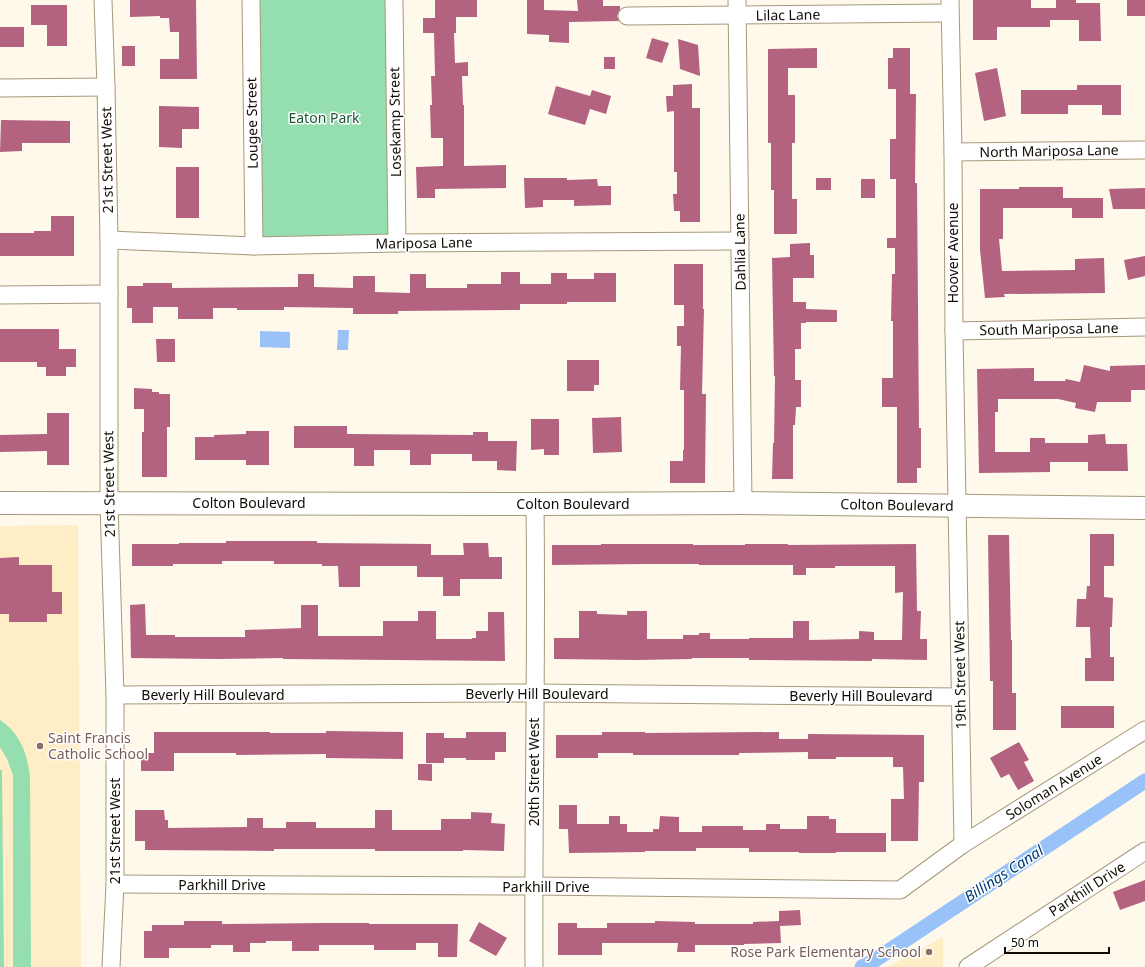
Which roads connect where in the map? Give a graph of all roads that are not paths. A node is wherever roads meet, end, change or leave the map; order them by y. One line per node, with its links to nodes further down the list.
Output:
1 (103, 0): 7 (street, 21st Street West)
2 (251, 0): 14 (street, Lougee Street)
3 (394, 0): 13 (street, Losekamp Street)
4 (950, 7): 5 (street, Lilac Lane); 10 (street, Hoover Avenue)
5 (737, 8): 6 (street, Lilac Lane); 12 (street, Dahlia Lane)
6 (627, 16)
7 (106, 87): 8 (street); 11 (street, 21st Street West)
8 (0, 88)
9 (1145, 150): 10 (street, North Mariposa Lane)
10 (953, 152): 18 (street, Hoover Avenue)
11 (109, 240): 14 (street, Mariposa Lane); 15 (street, 21st Street West)
12 (740, 241): 13 (street, Mariposa Lane); 21 (street, Dahlia Lane)
13 (397, 243): 14 (street, Mariposa Lane)
14 (254, 246)
15 (109, 294): 16 (street); 20 (street, 21st Street West)
16 (0, 295)
17 (1145, 327): 18 (street, South Mariposa Lane)
18 (954, 331): 23 (street, Hoover Avenue)
19 (0, 503): 20 (street, Colton Boulevard)
20 (108, 503): 22 (street, Colton Boulevard); 26 (street, 21st Street West)
21 (743, 503): 22 (street, Colton Boulevard); 23 (street, Colton Boulevard)
22 (535, 504): 25 (street, 20th Street West)
23 (958, 505): 24 (street, Colton Boulevard); 27 (street, 19th Street West)
24 (1145, 508)
25 (534, 693): 26 (street, Beverly Hill Boulevard); 27 (street, Beverly Hill Boulevard); 32 (street, 20th Street West)
26 (115, 695): 31 (street, 21st Street West)
27 (960, 697): 29 (street, 19th Street West)
28 (1145, 730): 29 (street, Soloman Avenue)
29 (963, 844): 32 (street, Parkhill Drive)
30 (1145, 851): 35 (street, Parkhill Drive)
31 (115, 884): 32 (street, Parkhill Drive); 33 (street, 21st Street West)
32 (533, 886): 34 (street, 20th Street West)
33 (111, 967)
34 (534, 967)
35 (968, 967)

